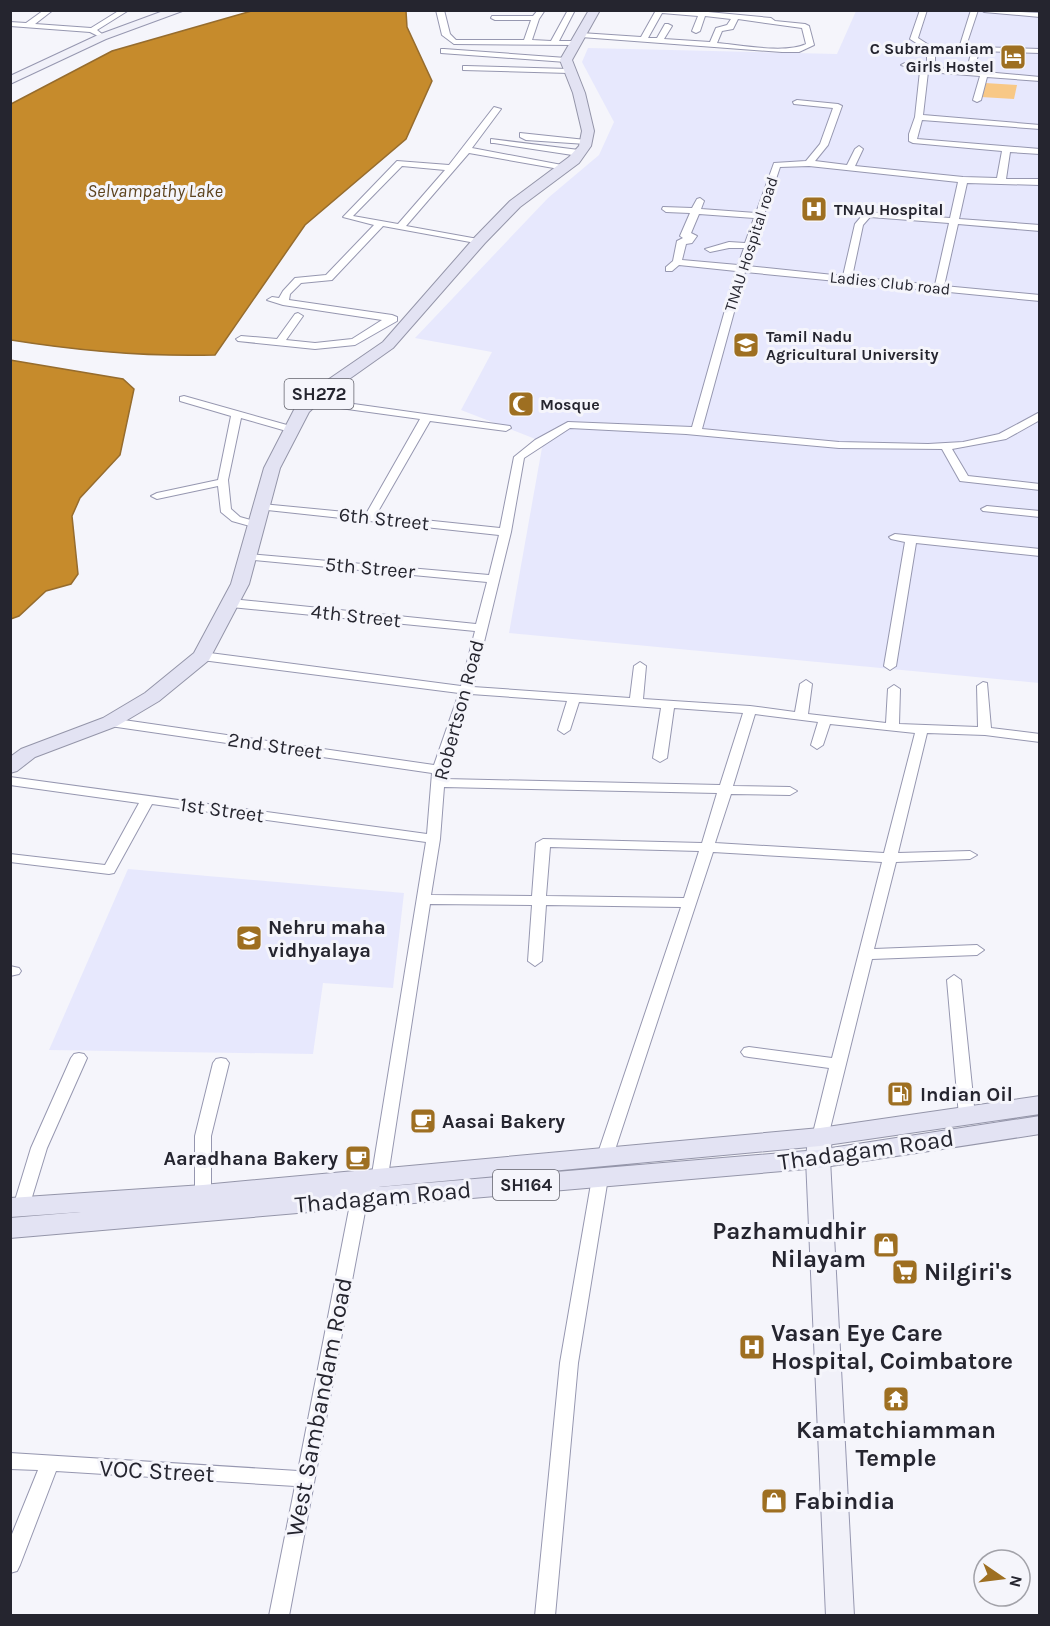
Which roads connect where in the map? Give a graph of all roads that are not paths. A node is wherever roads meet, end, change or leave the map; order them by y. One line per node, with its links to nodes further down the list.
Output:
1 (50, 10): 17 (street)
2 (126, 10): 20 (street)
3 (180, 10): 22 (street)
4 (440, 10): 18 (street)
5 (542, 10): 15 (street)
6 (572, 10): 27 (street)
7 (595, 10): 23 (main road)
8 (924, 10): 38 (street)
9 (975, 10): 28 (street)
10 (984, 10): 14 (street)
11 (658, 11): 12 (street); 24 (street)
12 (702, 14): 13 (street); 21 (street)
13 (741, 15): 29 (street); 29 (street)
14 (1040, 15)
15 (535, 18): 18 (street); 26 (street)
16 (10, 24): 17 (street)
17 (28, 25): 20 (street)
18 (498, 26): 26 (street)
19 (668, 26): 25 (street)
20 (92, 30): 22 (street)
21 (696, 31)
22 (102, 37): 42 (street)
23 (579, 39): 24 (street); 27 (street); 33 (main road)
24 (643, 41): 25 (street)
25 (659, 42): 29 (street)
26 (527, 43): 27 (street)
27 (554, 43)
28 (963, 43)
29 (713, 44)
30 (444, 51): 32 (street)
31 (1040, 51): 39 (street)
32 (494, 54): 33 (street); 36 (street)
33 (567, 65): 36 (street); 50 (main road)
34 (905, 65): 37 (street)
35 (466, 68): 36 (street)
36 (489, 68)
37 (922, 69): 38 (street); 46 (street)
38 (932, 70): 39 (street)
39 (970, 73): 40 (street)
40 (984, 74): 41 (street); 43 (street)
41 (1040, 79)
42 (10, 81)
43 (977, 100)
44 (797, 102): 55 (street)
45 (497, 109): 52 (street)
46 (919, 117): 47 (street); 53 (street)
47 (1040, 127)
48 (523, 135): 50 (street)
49 (494, 141): 50 (street)
50 (583, 148): 57 (main road, SH272)
51 (859, 149): 58 (street)
52 (467, 150): 56 (street); 57 (street)
53 (1006, 150): 54 (street); 60 (street)
54 (1040, 152)
55 (809, 163): 58 (street, TNAU Hospital road); 65 (street, TNAU Hospital road)
56 (450, 168): 67 (street); 68 (street)
57 (562, 168): 70 (main road, SH272)
58 (850, 168): 59 (street, TNAU Hospital road)
59 (963, 180): 60 (street, TNAU Hospital road); 66 (street)
60 (1000, 181): 61 (street, TNAU Hospital road)
61 (1040, 182)
62 (700, 201): 64 (street)
63 (666, 209): 64 (street)
64 (696, 211): 65 (street); 73 (street)
65 (759, 216): 71 (street, TNAU Hospital road)
66 (954, 221): 69 (street); 76 (street); 77 (street)
67 (380, 224): 68 (street); 80 (street)
68 (400, 227): 70 (street)
69 (1040, 228)
70 (478, 242): 83 (main road, SH272)
71 (749, 246): 72 (street); 74 (street, TNAU Hospital road)
72 (710, 249)
73 (677, 262): 74 (street, Ladies Club road); 75 (street)
74 (741, 269): 76 (street, Ladies Club road); 93 (street, TNAU Hospital road)
75 (669, 270)
76 (847, 279): 77 (street, Ladies Club road)
77 (939, 288): 78 (street, Ladies Club road)
78 (1040, 298)
79 (272, 300): 80 (street)
80 (283, 302): 82 (street)
81 (298, 316): 85 (street)
82 (392, 318): 83 (street); 85 (street)
83 (408, 321): 87 (main road, SH272)
84 (241, 339): 85 (street)
85 (279, 344)
86 (184, 399): 88 (street)
87 (311, 401): 90 (street); 92 (main road, SH272)
88 (237, 414): 92 (street); 95 (street)
89 (1040, 415): 94 (street, Robertson Road)
90 (427, 417): 91 (street); 101 (street)
91 (506, 428)
92 (290, 429): 98 (main road, SH272)
93 (686, 431): 94 (street, Robertson Road); 103 (street, Robertson Road)
94 (945, 446): 96 (street)
95 (224, 482): 97 (street); 102 (street)
96 (1040, 487)
97 (157, 496)
98 (262, 507): 101 (street, 6th Street); 102 (main road, SH272)
99 (987, 509): 100 (street)
100 (1040, 514)
101 (369, 518): 103 (street, 6th Street)
102 (257, 525): 107 (main road, SH272)
103 (505, 532): 108 (street, Robertson Road)
104 (895, 537): 105 (street)
105 (911, 539): 106 (street); 113 (street)
106 (1040, 553)
107 (248, 557): 108 (street, 5th Streer); 109 (main road, SH272)
108 (493, 579): 110 (street, Robertson Road)
109 (231, 603): 110 (street, 4th Street); 111 (main road, SH272)
110 (481, 628): 117 (street, Robertson Road)
111 (202, 656): 117 (street); 124 (main road, SH272)
112 (639, 666): 119 (street)
113 (890, 666)
114 (806, 684): 122 (street)
115 (983, 686): 128 (street)
116 (894, 689): 125 (street)
117 (466, 690): 118 (street); 133 (street, Robertson Road)
118 (574, 698): 119 (street); 127 (street)
119 (636, 702): 120 (street)
120 (668, 704): 121 (street); 131 (street)
121 (750, 710): 122 (street); 135 (street)
122 (801, 717): 123 (street)
123 (825, 720): 125 (street); 130 (street)
124 (110, 722): 132 (main road, SH272); 133 (street, 2nd Street)
125 (892, 728): 126 (street)
126 (922, 729): 128 (street); 142 (street)
127 (564, 730)
128 (985, 731): 129 (street)
129 (1040, 738)
130 (817, 745)
131 (660, 758)
132 (10, 766)
133 (439, 776): 135 (street, 2nd Street); 138 (street, Robertson Road)
134 (10, 781): 137 (street, 1st Street)
135 (727, 789): 136 (street, 2nd Street); 139 (street)
136 (790, 791)
137 (148, 800): 138 (street, 1st Street); 141 (street)
138 (433, 839): 143 (street, Robertson Road)
139 (708, 847): 142 (street); 144 (street); 145 (street)
140 (970, 855): 142 (street)
141 (10, 858)
142 (890, 858): 147 (street)
143 (423, 899): 144 (street); 159 (street, Robertson Road)
144 (538, 900): 145 (street); 148 (street)
145 (690, 903): 158 (street)
146 (977, 950): 147 (street)
147 (866, 954): 153 (street)
148 (535, 961)
149 (954, 980): 155 (street)
150 (749, 1052): 153 (street)
151 (79, 1058): 162 (street)
152 (221, 1063): 160 (street)
153 (838, 1064): 157 (street)
154 (1040, 1105): 155 (main road, Thadagam Road / SH164)
155 (967, 1116): 157 (main road, Thadagam Road / SH164)
156 (1040, 1125): 157 (main road, Thadagam Road / SH164)
157 (819, 1148): 158 (main road, Thadagam Road / SH164); 169 (street)
158 (602, 1167): 159 (main road, Thadagam Road / SH164); 161 (main road, Thadagam Road / SH164); 168 (street)
159 (380, 1176): 160 (main road, Thadagam Road / SH164); 161 (street)
160 (203, 1194): 162 (main road, Thadagam Road / SH164)
161 (358, 1199): 162 (main road, Thadagam Road / SH164); 165 (street, West Sambandam Road)
162 (14, 1214)
163 (10, 1461): 164 (street, VOC Street)
164 (49, 1465): 165 (street, VOC Street); 166 (street)
165 (304, 1479): 167 (street, West Sambandam Road)
166 (10, 1565)
167 (279, 1616)
168 (545, 1616)
169 (840, 1616)

